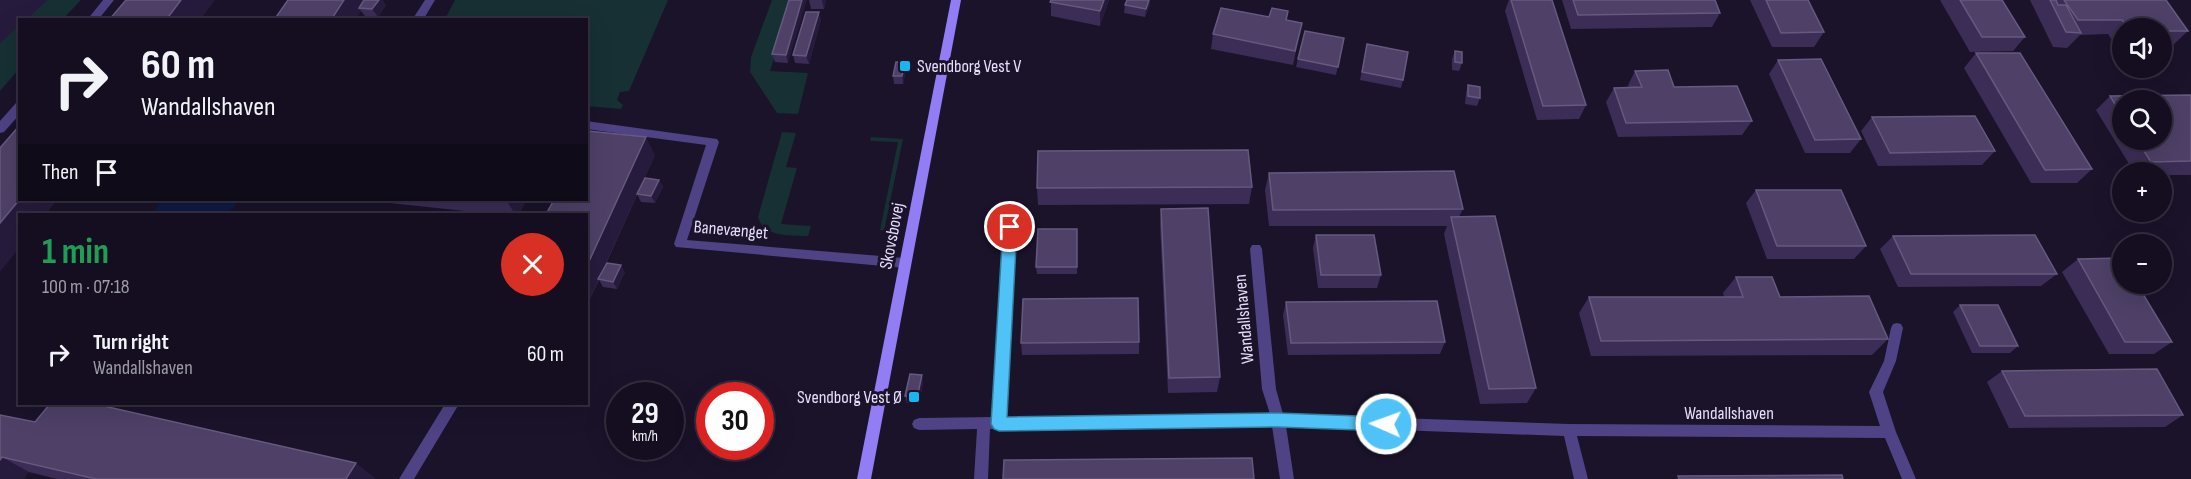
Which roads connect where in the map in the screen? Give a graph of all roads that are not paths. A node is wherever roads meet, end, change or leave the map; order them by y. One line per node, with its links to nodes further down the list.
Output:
1 (109, 0): 4 (street)
2 (430, 0): 5 (street)
3 (956, 0): 11 (street, Skovsbovej)
4 (94, 18)
5 (418, 18)
6 (18, 108): 8 (street)
7 (588, 125): 11 (street, Banevænget)
8 (0, 129)
9 (1010, 227): 17 (street)
10 (1256, 249): 14 (street, Wandallshaven)
11 (904, 262): 21 (street, Skovsbovej)
12 (1897, 328): 19 (street)
13 (451, 405): 20 (street)
14 (1278, 420): 17 (street, Wandallshaven); 18 (street, Wandallshaven); 23 (street, Wandallshaven)
15 (919, 424): 16 (street, Wandallshaven)
16 (984, 424): 17 (street, Wandallshaven); 22 (street)
17 (999, 424)
18 (1569, 430): 19 (street, Wandallshaven); 24 (street)
19 (1889, 432): 25 (street)
20 (406, 479)
21 (864, 479)
22 (981, 479)
23 (1287, 479)
24 (1581, 479)
25 (1909, 479)

